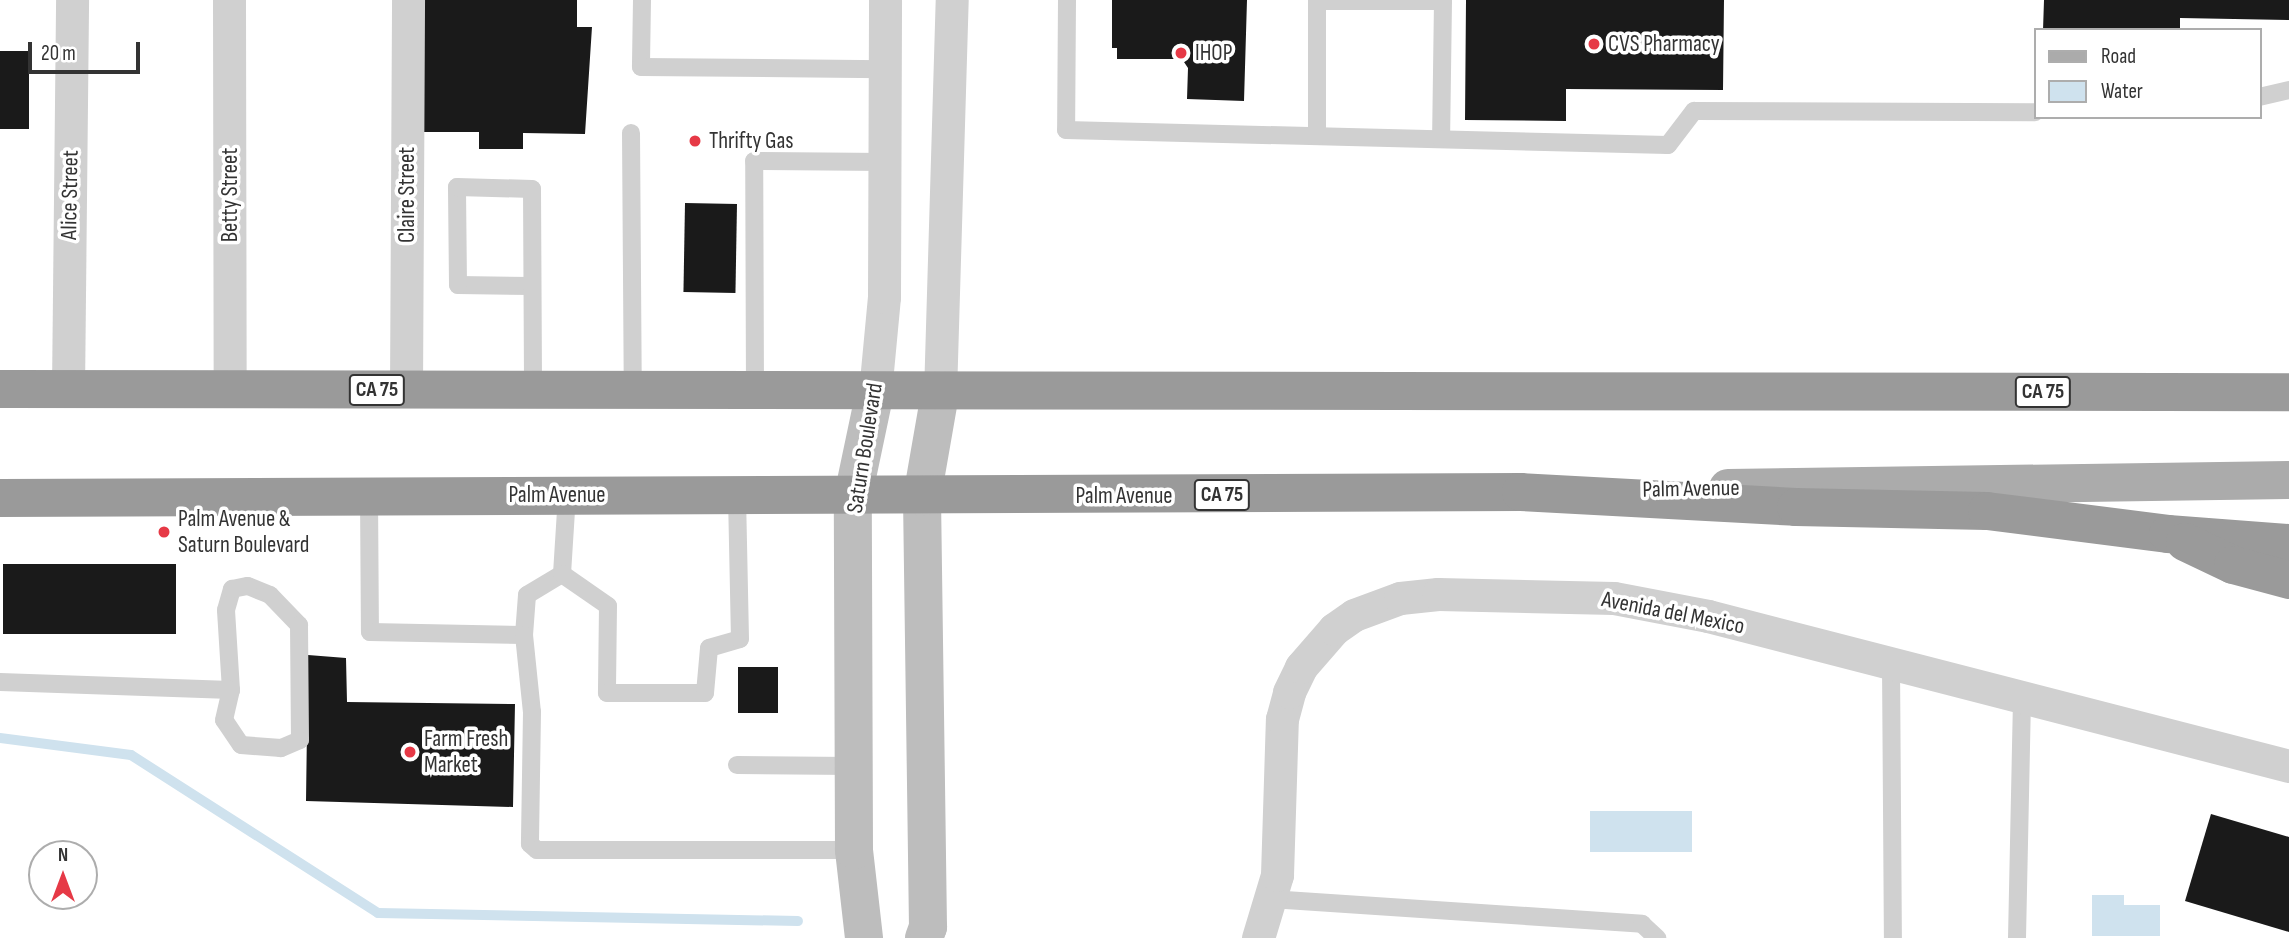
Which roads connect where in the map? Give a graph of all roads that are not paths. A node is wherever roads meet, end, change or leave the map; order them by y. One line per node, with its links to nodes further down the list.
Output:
1 (72, 0): 19 (street, Alice Street)
2 (229, 0): 20 (street, Betty Street)
3 (408, 0): 21 (street, Claire Street)
4 (642, 0): 9 (lane)
5 (886, 0): 9 (street, Saturn Boulevard)
6 (951, 0): 27 (street)
7 (1067, 0): 14 (lane)
8 (1317, 1): 14 (lane); 15 (lane)
9 (886, 69): 16 (street, Saturn Boulevard)
10 (2289, 90): 11 (lane)
11 (2261, 97)
12 (2034, 112): 15 (lane)
13 (631, 133): 23 (lane)
14 (1317, 136): 15 (lane)
15 (1441, 139)
16 (887, 162): 24 (lane); 25 (street, Saturn Boulevard)
17 (532, 286): 17 (lane); 22 (lane)
18 (0, 389): 19 (highway, CA 75)
19 (68, 390): 20 (highway, CA 75)
20 (230, 390): 21 (highway, CA 75)
21 (406, 390): 22 (highway, CA 75)
22 (533, 390): 23 (highway, CA 75)
23 (633, 391): 24 (highway, CA 75)
24 (755, 391): 25 (highway, CA 75)
25 (875, 392): 27 (highway, CA 75); 33 (main road, Saturn Boulevard)
26 (2289, 392): 27 (highway, CA 75)
27 (940, 394): 34 (main road)
28 (2289, 480): 29 (main road, Palm Avenue)
29 (1521, 492): 34 (highway, Palm Avenue / CA 75); 36 (highway)
30 (737, 494): 31 (highway, Palm Avenue / CA 75); 33 (highway, Palm Avenue / CA 75); 38 (lane)
31 (567, 495): 32 (highway, Palm Avenue / CA 75); 38 (lane)
32 (369, 496): 35 (highway, Palm Avenue / CA 75); 40 (lane)
33 (853, 496): 34 (highway, Palm Avenue / CA 75); 46 (main road, Saturn Boulevard)
34 (922, 497): 51 (main road)
35 (0, 498)
36 (2168, 534): 37 (highway); 39 (highway)
37 (2289, 543)
38 (562, 574): 40 (lane)
39 (2289, 580)
40 (524, 635): 48 (lane)
41 (1891, 665): 44 (street, Avenida del Mexico); 49 (street, Avenida del Mexico); 54 (lane)
42 (0, 682): 43 (lane)
43 (231, 690): 43 (lane)
44 (2022, 699): 47 (street, Avenida del Mexico); 55 (lane)
45 (737, 765): 46 (lane)
46 (853, 766): 48 (main road, Saturn Boulevard)
47 (2289, 766)
48 (854, 850): 50 (main road, Saturn Boulevard)
49 (1270, 899): 52 (street, Avenida del Mexico); 53 (lane)
50 (864, 938)
51 (924, 938)
52 (1258, 938)
53 (1657, 938)
54 (1893, 938)
55 (2017, 938)

